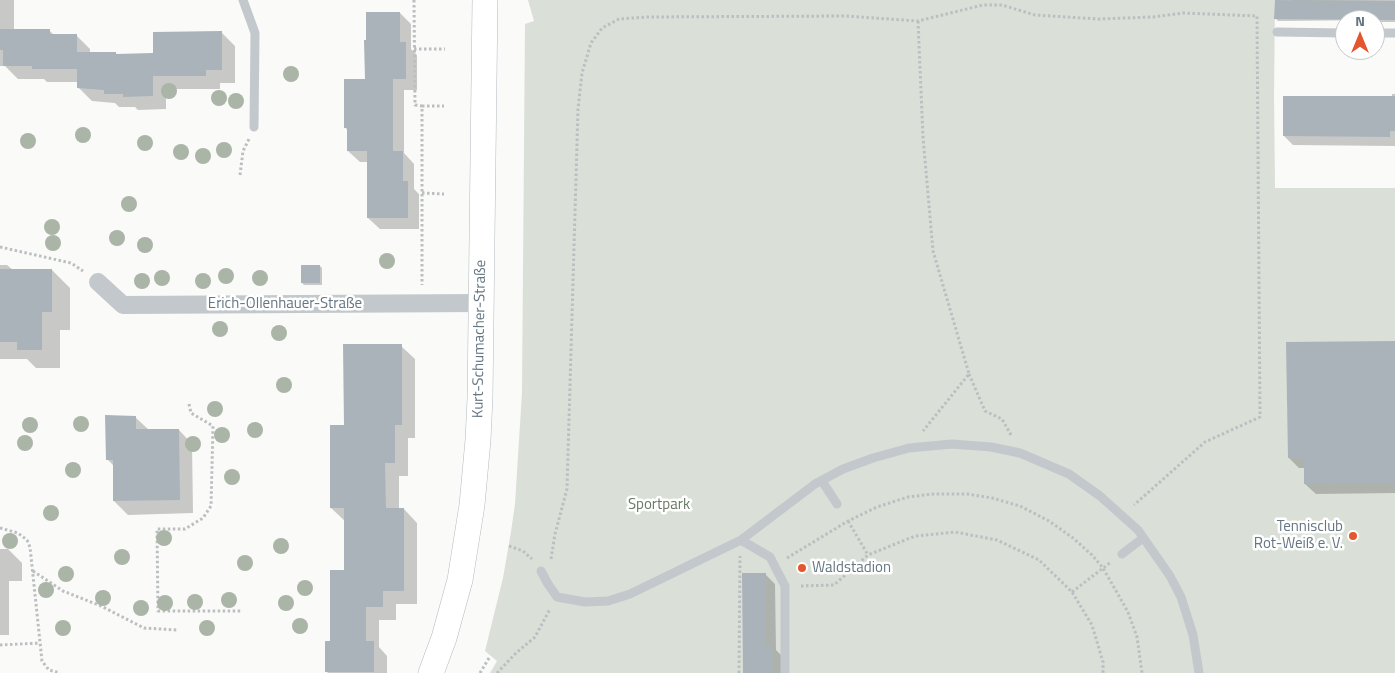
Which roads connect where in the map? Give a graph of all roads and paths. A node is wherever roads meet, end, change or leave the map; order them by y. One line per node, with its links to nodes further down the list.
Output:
1 (242, 0): 11 (lane)
2 (414, 0): 7 (path)
3 (485, 0): 18 (street, Kurt-Schumacher-Straße)
4 (918, 21): 19 (path); 26 (path); 39 (path)
5 (1277, 32): 6 (lane)
6 (1335, 32)
7 (414, 49): 8 (path); 9 (path)
8 (445, 49)
9 (422, 106): 10 (path); 13 (path)
10 (444, 106)
11 (254, 127): 12 (path)
12 (240, 175)
13 (422, 193): 14 (path); 17 (path)
14 (444, 194)
15 (0, 248): 16 (path)
16 (98, 282): 18 (street, Erich-Ollenhauer-Straße)
17 (422, 290)
18 (481, 303): 49 (street, Kurt-Schumacher-Straße)
19 (969, 374): 21 (path); 22 (path)
20 (189, 404): 43 (path)
21 (909, 448): 22 (lane); 23 (lane)
22 (1020, 453): 26 (lane)
23 (822, 481): 24 (lane); 30 (lane)
24 (837, 504)
25 (845, 516): 27 (path)
26 (1123, 516): 29 (lane)
27 (848, 521): 33 (path); 34 (path); 36 (path)
28 (0, 528): 37 (path)
29 (1143, 538): 32 (lane); 56 (lane)
30 (741, 540): 40 (lane); 42 (lane); 52 (path)
31 (509, 546): 38 (path)
32 (1122, 554)
33 (868, 555): 40 (path); 41 (path)
34 (785, 560)
35 (1107, 564): 36 (path)
36 (1103, 568): 41 (path); 55 (path)
37 (33, 570): 44 (path); 45 (path)
38 (541, 571): 39 (lane)
39 (548, 584): 42 (lane)
40 (785, 586): 53 (lane)
41 (1072, 592): 54 (path)
42 (557, 597): 51 (path)
43 (242, 611)
44 (178, 630)
45 (40, 644): 46 (path); 48 (path)
46 (0, 645)
47 (489, 658): 50 (path)
48 (60, 673)
49 (431, 673)
50 (480, 673)
51 (497, 673)
52 (739, 673)
53 (785, 673)
54 (1103, 673)
55 (1142, 673)
56 (1199, 673)

